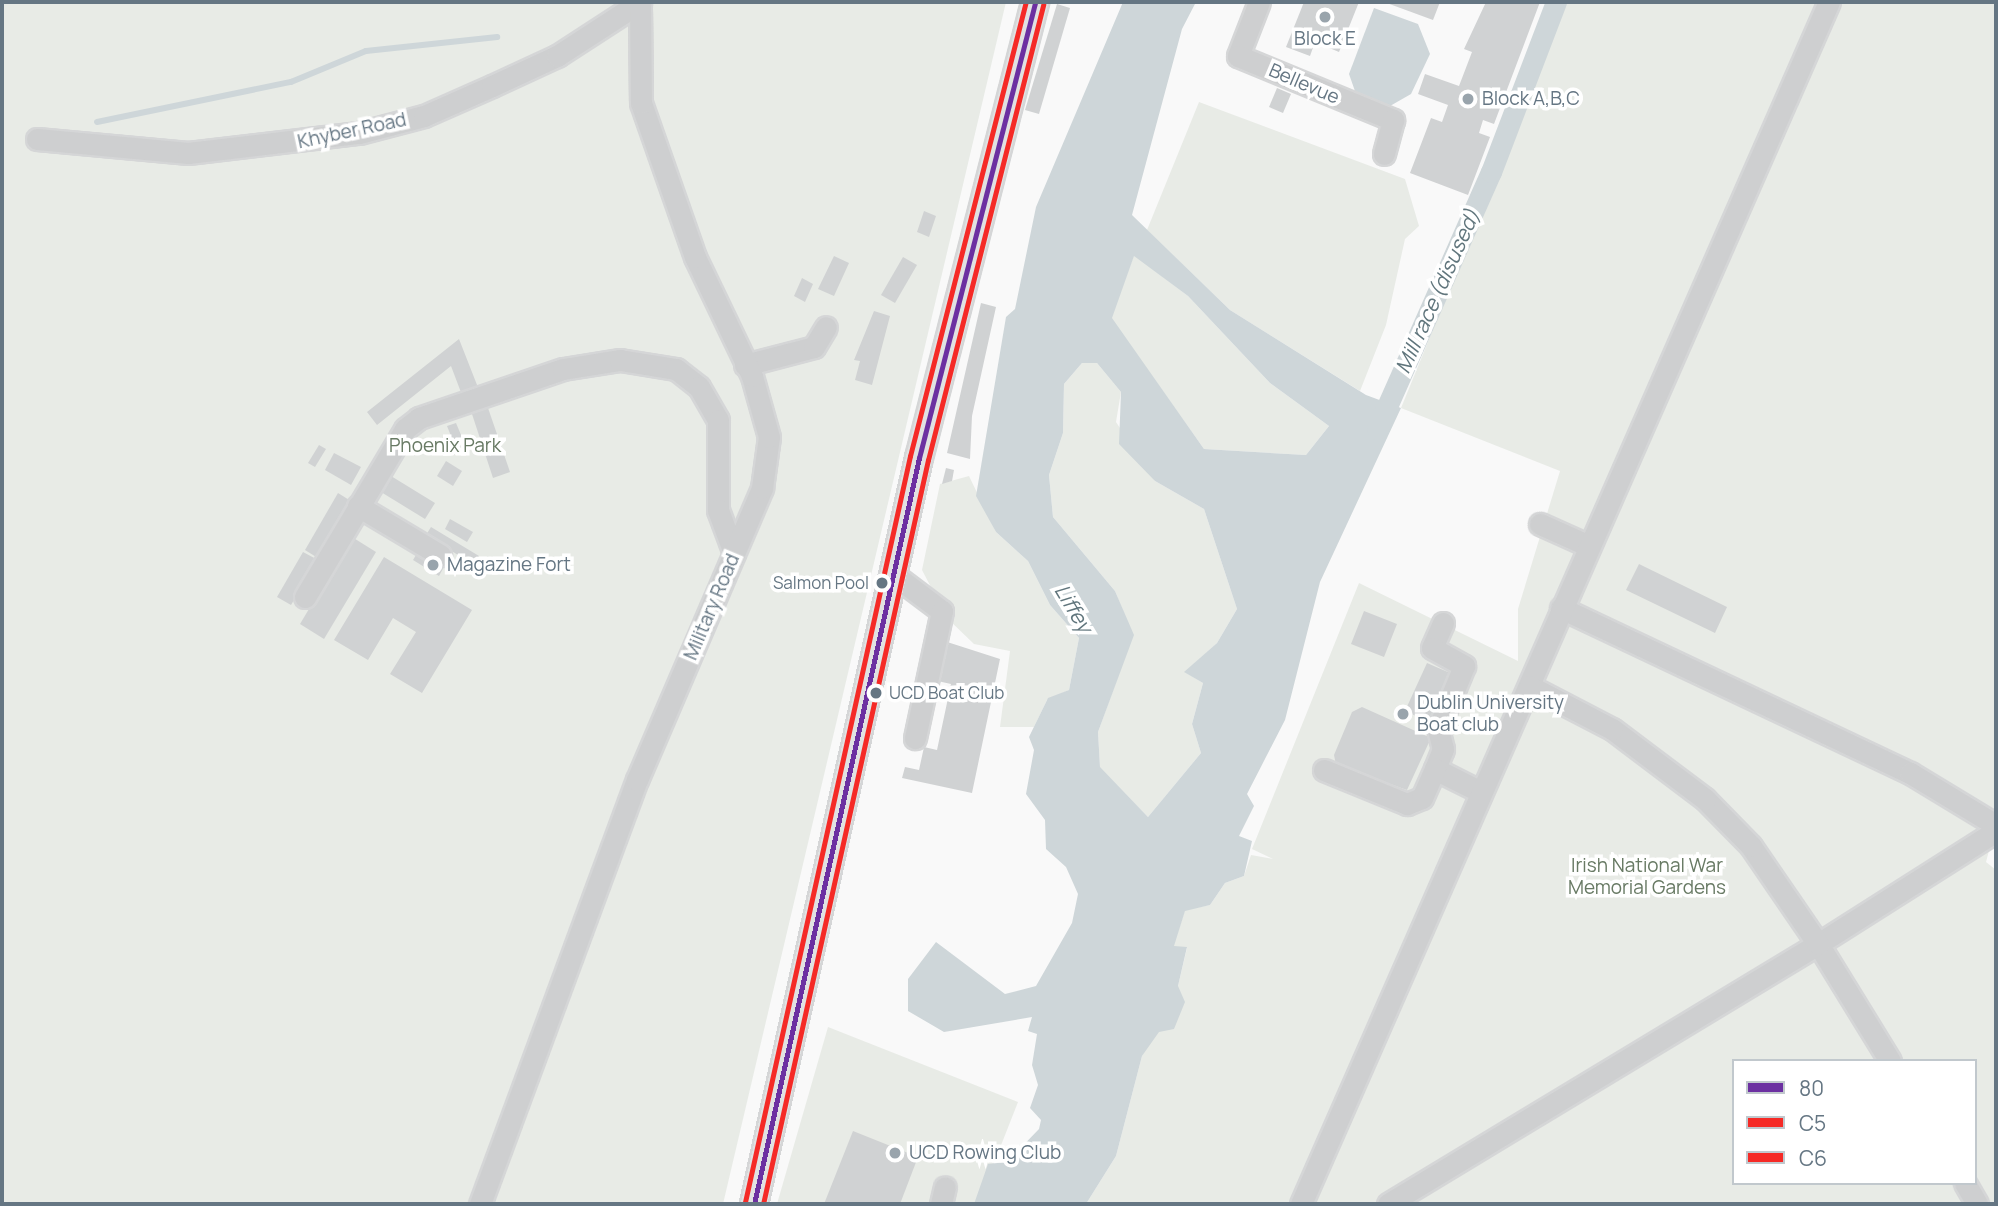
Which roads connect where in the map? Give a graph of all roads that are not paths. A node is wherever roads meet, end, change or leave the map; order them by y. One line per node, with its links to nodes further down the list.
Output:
1 (640, 2): 5 (street, Khyber Road); 8 (street, Military Road)
2 (1035, 2): 14 (main road)
3 (1259, 2): 6 (street, Bellevue)
4 (1829, 2): 11 (street)
5 (37, 139)
6 (1384, 154)
7 (826, 327): 8 (street)
8 (746, 365): 12 (street, Military Road)
9 (358, 506): 12 (street); 13 (street); 15 (street)
10 (1540, 524): 11 (street)
11 (1589, 546): 16 (street)
12 (734, 554): 28 (street, Military Road)
13 (440, 555)
14 (894, 575): 19 (street); 29 (main road)
15 (305, 597)
16 (1561, 608): 18 (street); 23 (street)
17 (1443, 623): 20 (street)
18 (1529, 686): 22 (street); 25 (street)
19 (915, 738)
20 (1435, 769): 21 (street); 22 (street)
21 (1324, 770)
22 (1480, 792): 30 (street)
23 (1996, 825)
24 (1996, 831): 25 (street)
25 (1818, 944): 26 (street); 31 (street)
26 (1889, 1059)
27 (1966, 1185): 32 (street)
28 (480, 1204)
29 (754, 1204)
30 (1301, 1204)
31 (1388, 1204)
32 (1977, 1204)

